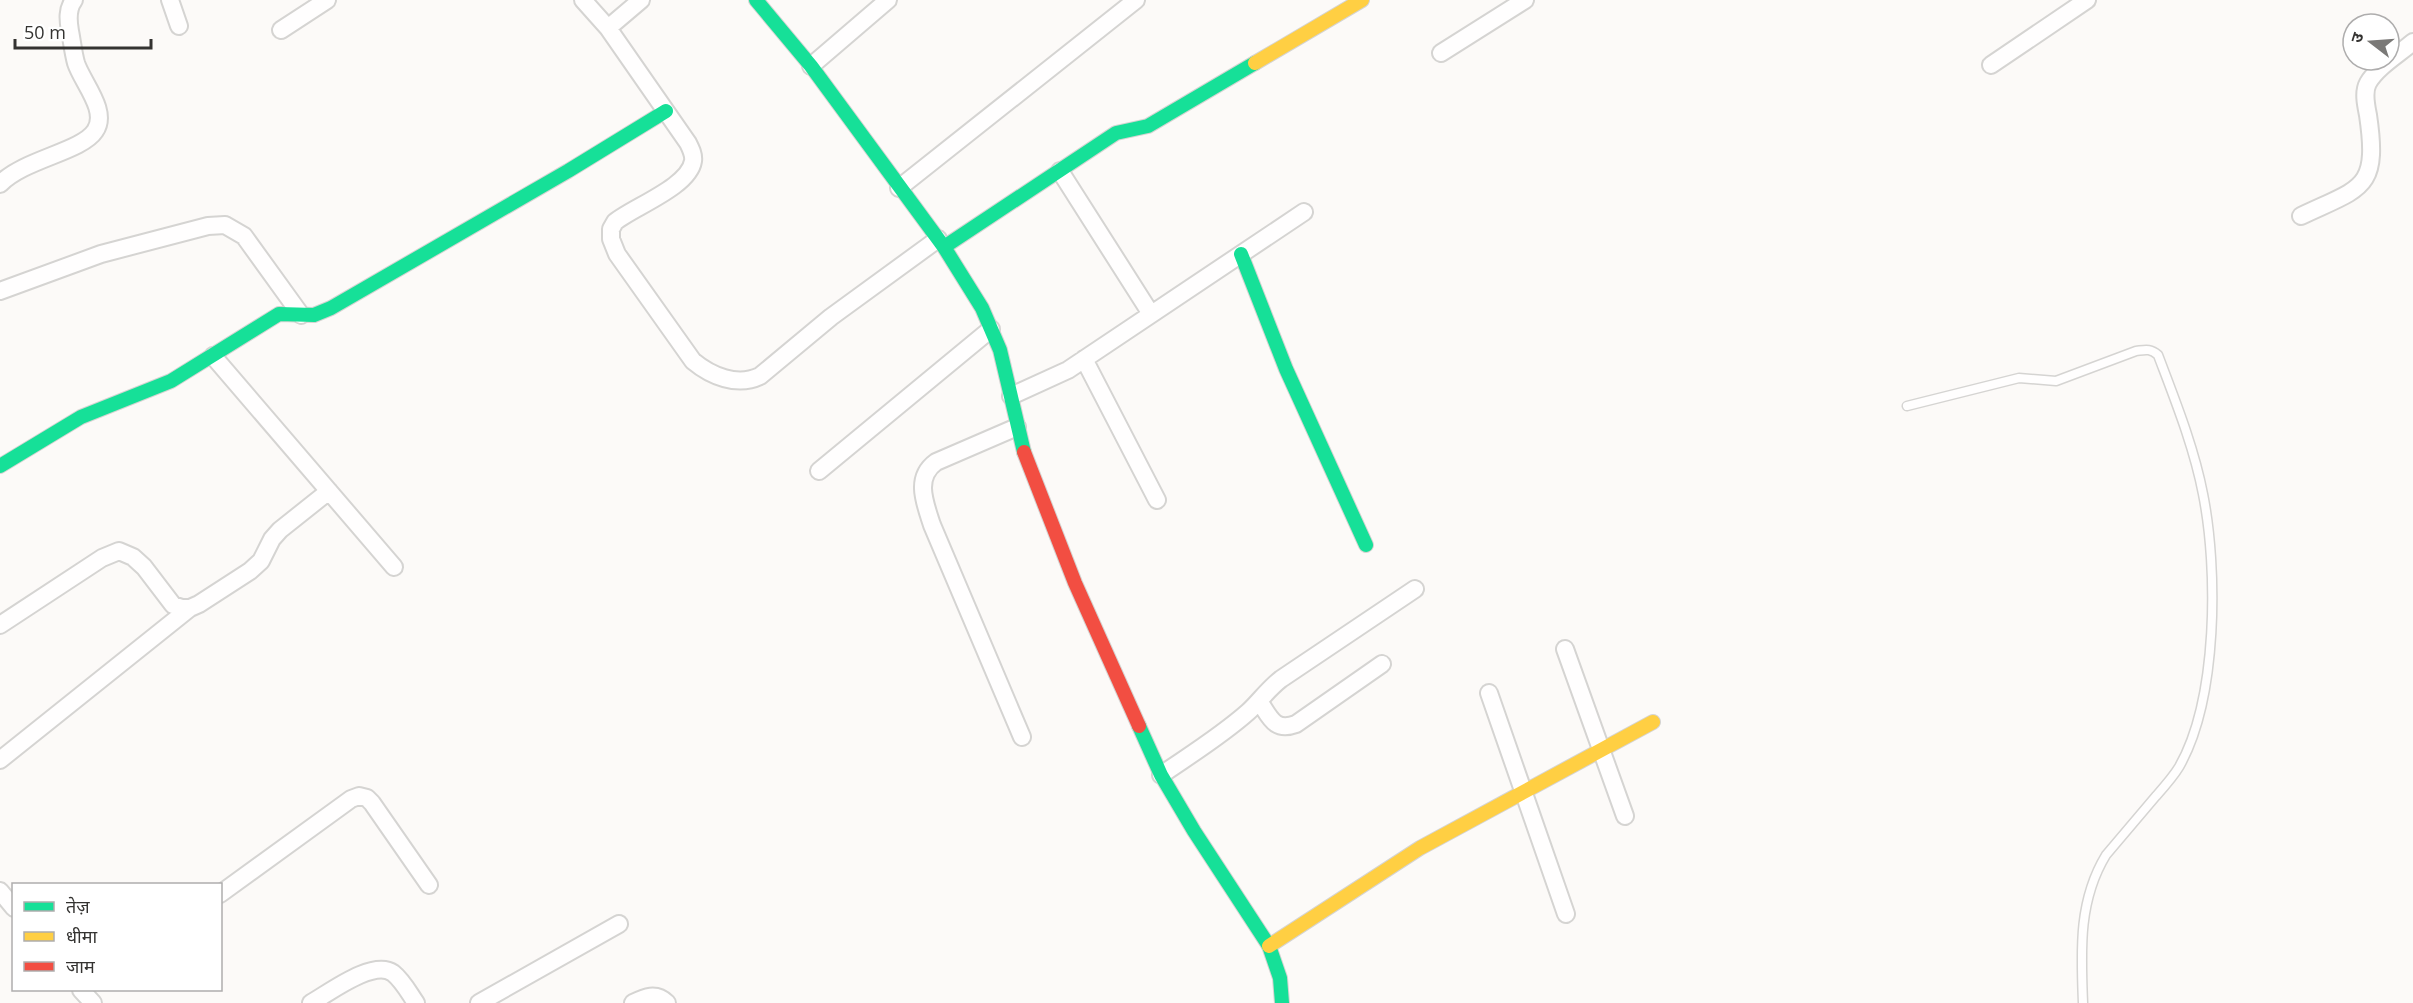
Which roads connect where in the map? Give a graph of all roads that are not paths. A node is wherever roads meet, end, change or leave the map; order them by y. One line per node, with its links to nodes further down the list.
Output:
1 (74, 0): 21 (street)
2 (170, 0): 12 (street)
3 (327, 0): 14 (street)
4 (583, 0): 13 (street)
5 (641, 0): 13 (street)
6 (756, 0): 18 (street)
7 (888, 0): 18 (street)
8 (1136, 0): 22 (street)
9 (1362, 0): 20 (street)
10 (1526, 0): 16 (street)
11 (2087, 0): 17 (street)
12 (179, 26)
13 (608, 28): 19 (street)
14 (281, 30)
15 (2413, 42): 24 (street)
16 (1441, 53)
17 (1991, 65)
18 (811, 66): 22 (street)
19 (666, 111): 25 (street); 29 (street)
20 (1060, 171): 25 (street); 28 (street)
21 (0, 184)
22 (899, 188): 25 (street)
23 (1304, 212): 26 (street)
24 (2301, 216)
25 (941, 243): 30 (street)
26 (1241, 254): 28 (street); 40 (street)
27 (0, 291): 29 (street)
28 (1151, 314): 32 (street)
29 (301, 315): 31 (street)
30 (991, 329): 33 (street); 37 (street)
31 (213, 356): 36 (street); 38 (street)
32 (1084, 359): 33 (street); 39 (street)
33 (1011, 396): 35 (street)
34 (1907, 406): 69 (lane)
35 (1017, 427): 50 (street); 53 (street)
36 (0, 466)
37 (819, 471)
38 (329, 491): 41 (street); 43 (street)
39 (1157, 500)
40 (1366, 545)
41 (394, 567)
42 (1415, 589): 48 (street)
43 (190, 608): 44 (street); 52 (street)
44 (0, 625)
45 (1565, 650): 51 (street)
46 (1382, 664): 48 (street)
47 (1489, 693): 54 (street)
48 (1258, 700): 53 (street)
49 (1653, 722): 51 (street)
50 (1022, 737)
51 (1602, 749): 54 (street); 55 (street)
52 (0, 760)
53 (1161, 775): 62 (street)
54 (1524, 790): 60 (street); 62 (street)
55 (1625, 816)
56 (429, 885): 58 (street)
57 (0, 891): 59 (street)
58 (222, 893)
59 (12, 906)
60 (1566, 914)
61 (619, 924): 65 (street)
62 (1269, 946): 68 (street)
63 (311, 1003): 64 (street)
64 (416, 1003)
65 (479, 1003)
66 (633, 1003): 67 (street)
67 (667, 1003)
68 (1282, 1003)
69 (2083, 1003)

